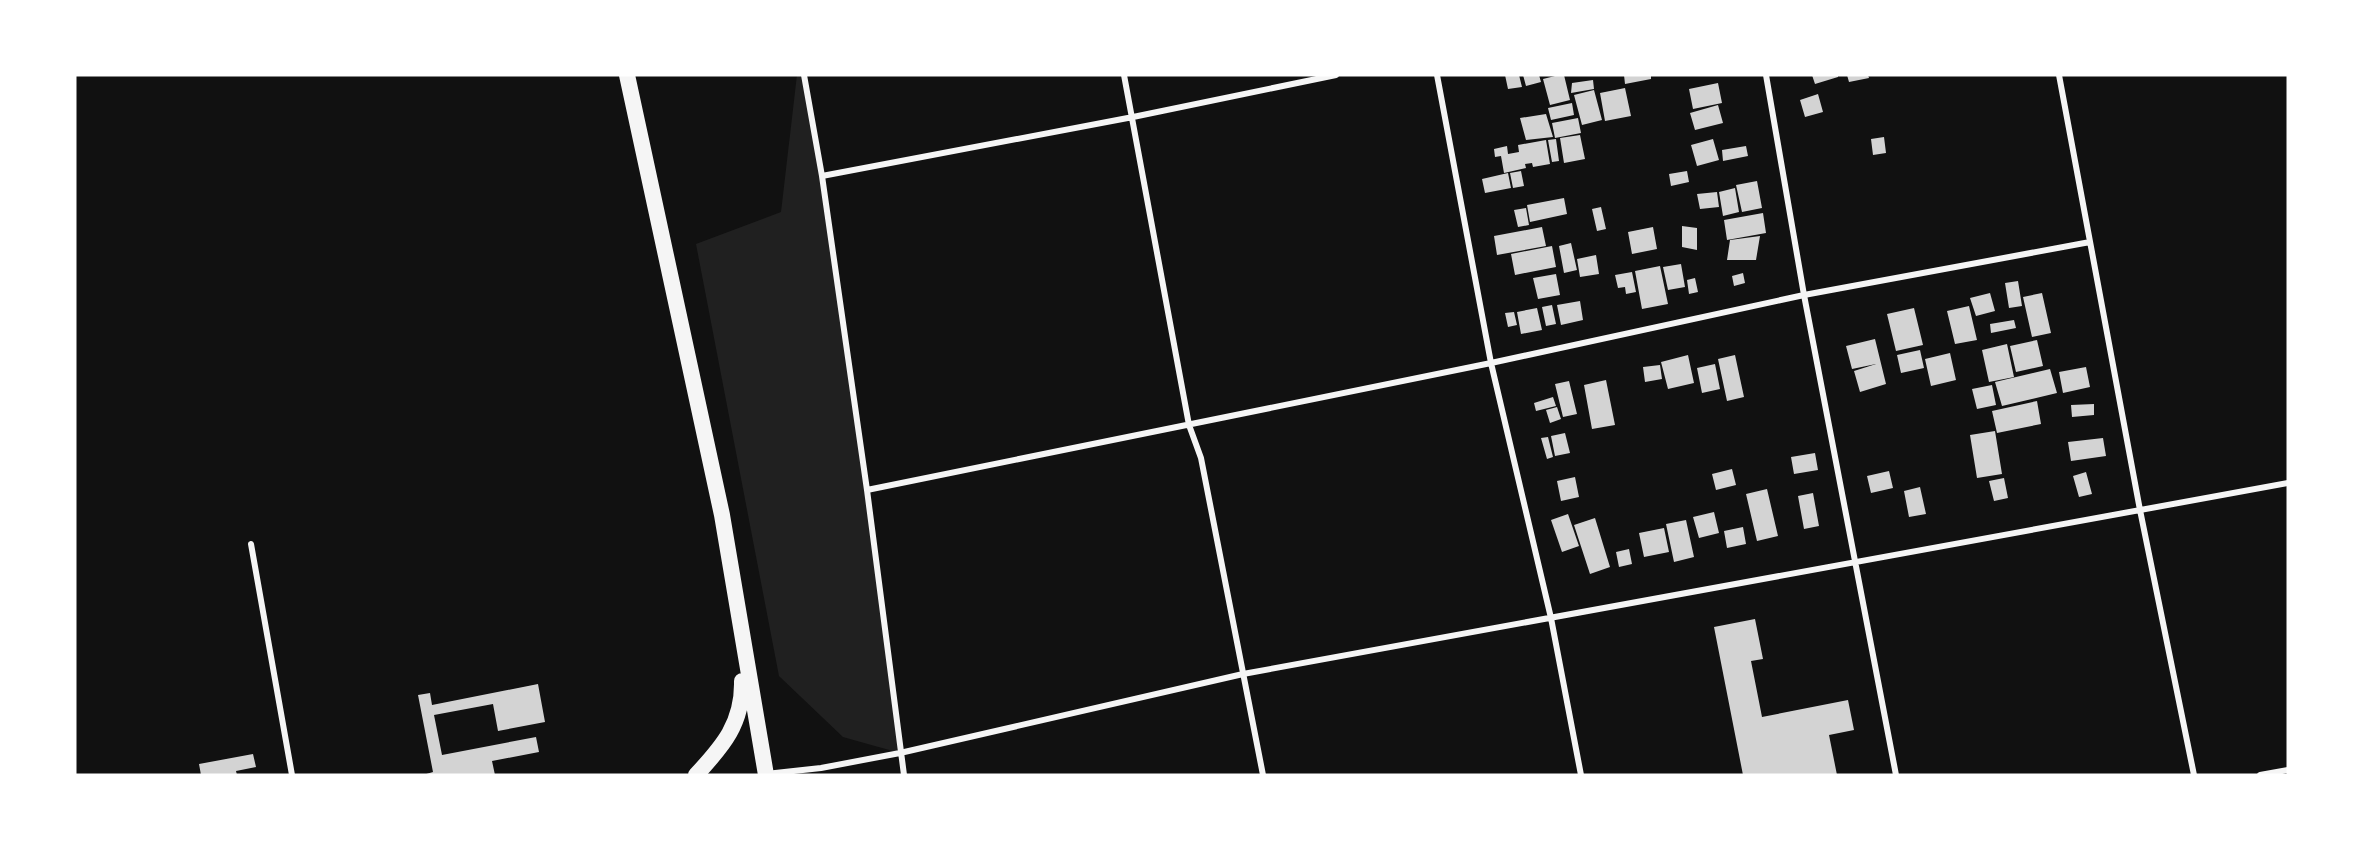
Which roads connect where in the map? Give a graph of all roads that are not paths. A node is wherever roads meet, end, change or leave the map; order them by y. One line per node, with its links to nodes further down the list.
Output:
1 (627, 75): 20 (highway)
2 (804, 75): 9 (street)
3 (1124, 75): 8 (street)
4 (1336, 75): 8 (street)
5 (1437, 75): 12 (street)
6 (1766, 75): 11 (street)
7 (2059, 75): 10 (street)
8 (1133, 117): 9 (street); 13 (street)
9 (822, 176): 15 (street)
10 (2090, 243): 11 (street); 16 (street)
11 (1804, 295): 12 (street); 18 (street)
12 (1491, 363): 13 (street); 19 (street)
13 (1189, 424): 15 (street); 21 (street)
14 (2288, 483): 16 (street)
15 (867, 490): 22 (street)
16 (2140, 510): 18 (street); 31 (street)
17 (251, 544): 24 (street)
18 (1855, 561): 19 (street); 30 (street)
19 (1551, 618): 21 (street); 29 (street)
20 (740, 632): 25 (highway); 26 (highway)
21 (1243, 674): 22 (street); 28 (street)
22 (900, 753): 26 (street); 27 (street)
23 (2288, 770): 32 (street)
24 (292, 775)
25 (696, 775)
26 (764, 775)
27 (904, 775)
28 (1263, 775)
29 (1581, 775)
30 (1896, 775)
31 (2194, 775)
32 (2260, 775)

